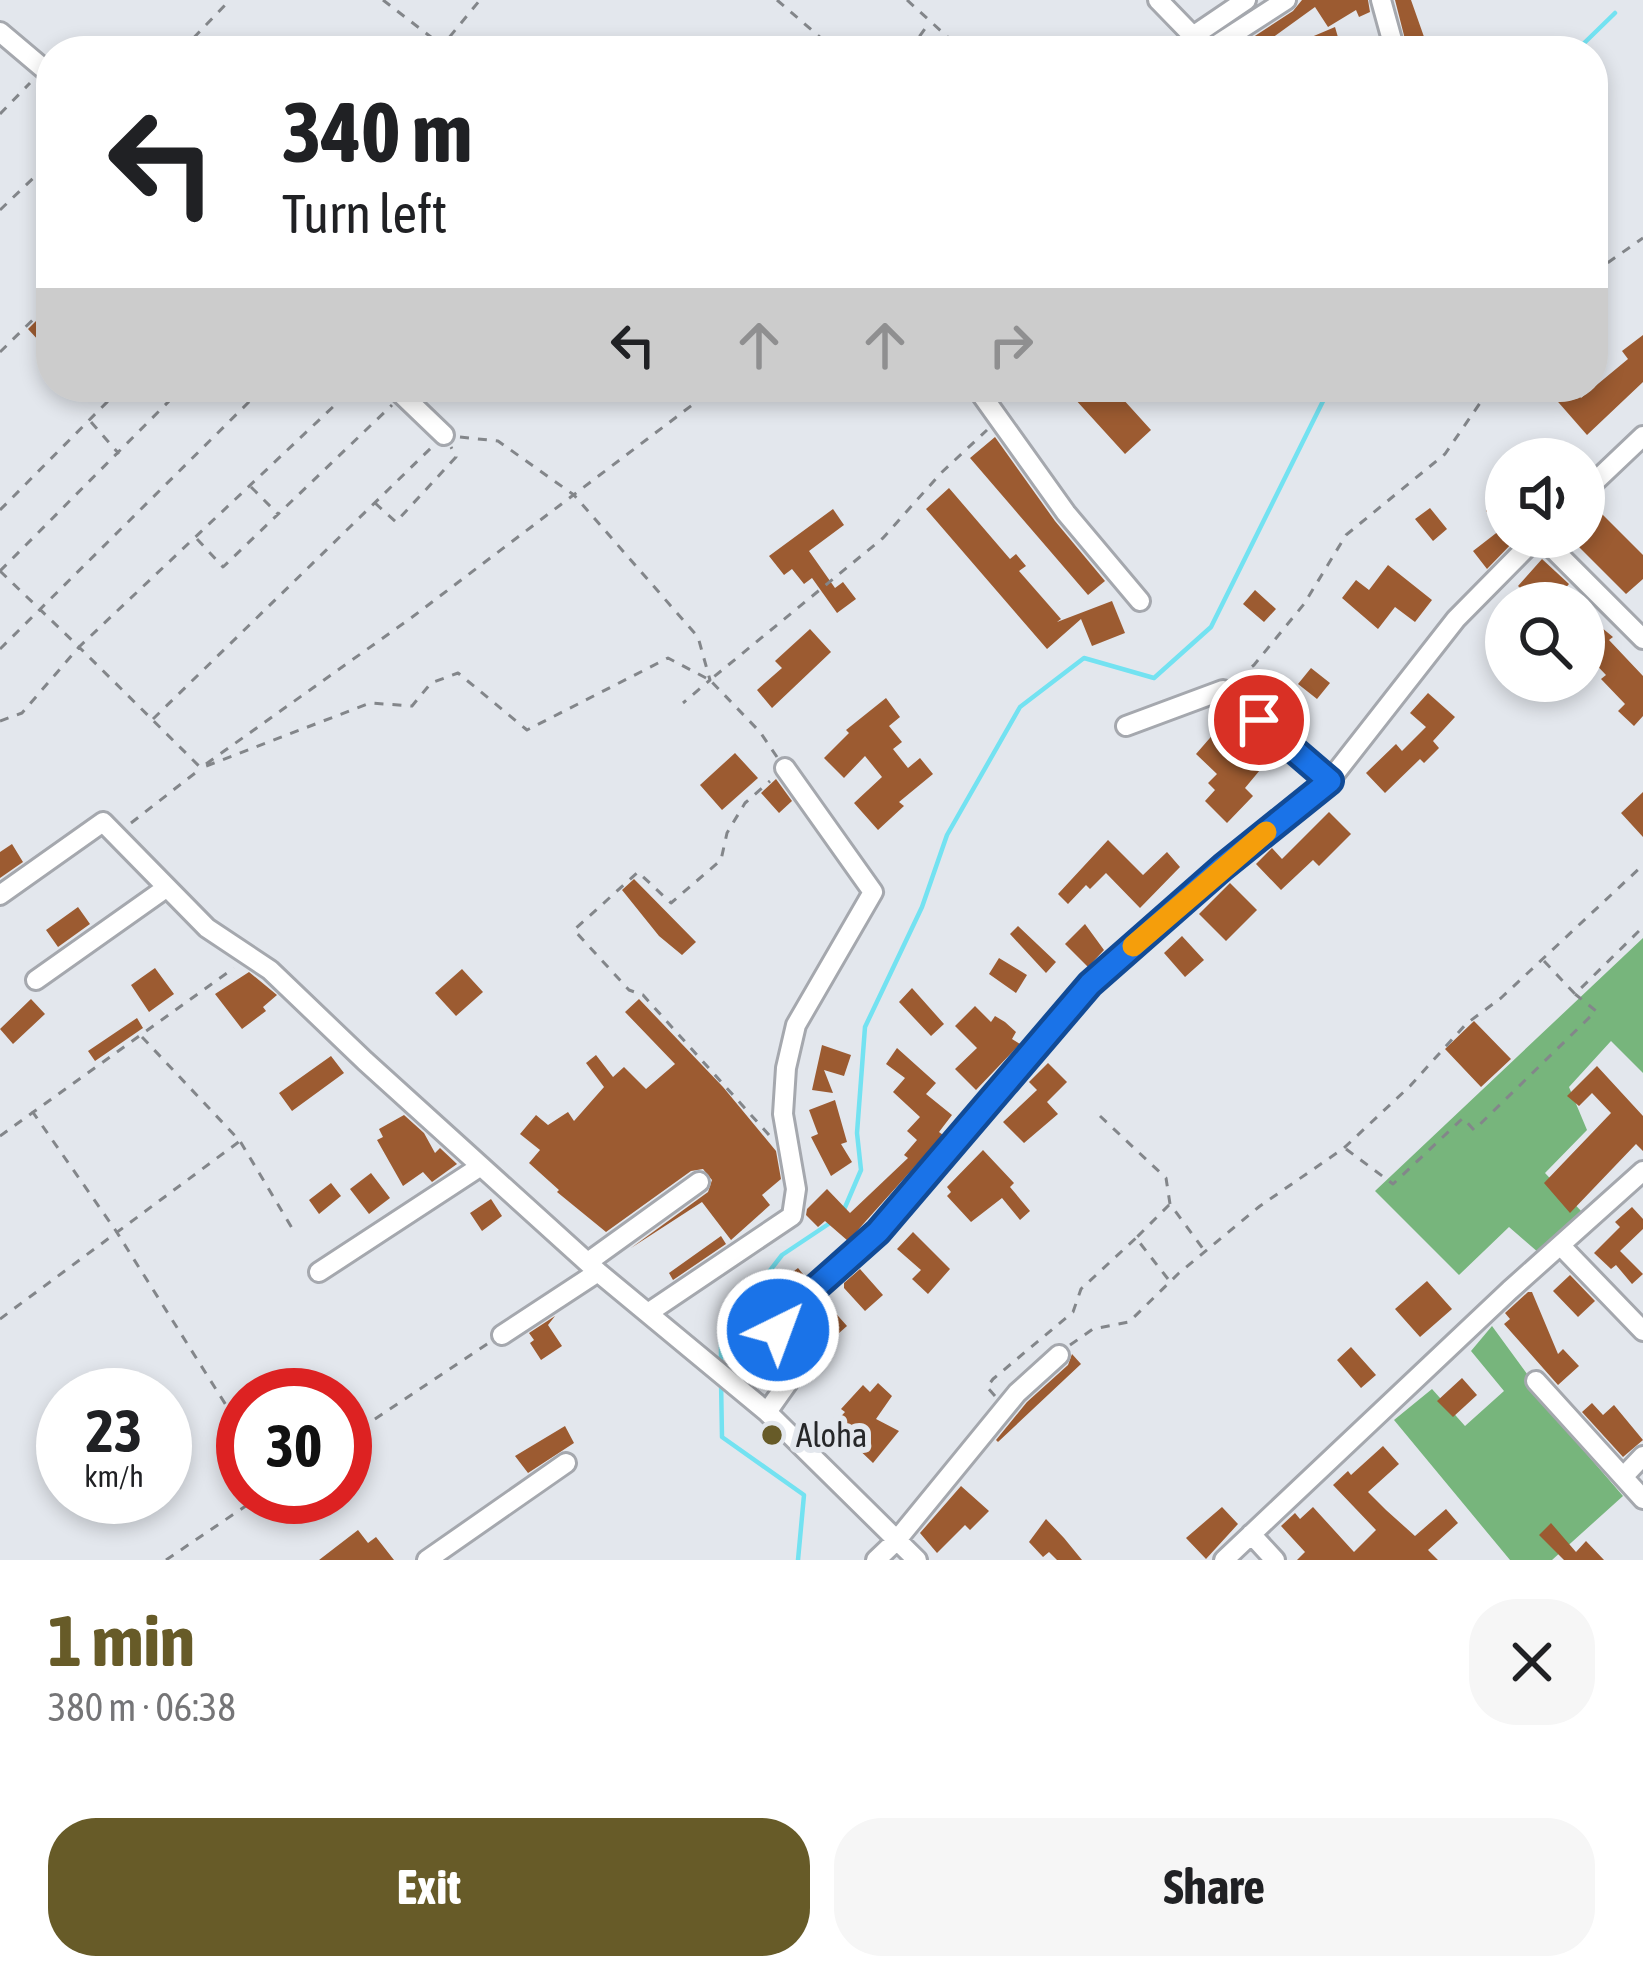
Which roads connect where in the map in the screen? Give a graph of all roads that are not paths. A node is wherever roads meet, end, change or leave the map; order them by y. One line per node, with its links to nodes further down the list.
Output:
1 (1158, 0): 2 (street)
2 (1246, 0)
3 (1286, 0): 6 (street)
4 (1381, 0): 7 (street)
5 (0, 32): 8 (street)
6 (1230, 36)
7 (1391, 36)
8 (36, 62)
9 (410, 402): 11 (street)
10 (988, 402): 16 (street)
11 (444, 435)
12 (1643, 436): 13 (street)
13 (1605, 472)
14 (1518, 558): 20 (street)
15 (1560, 558): 17 (street)
16 (1140, 601)
17 (1643, 639)
18 (1126, 726): 20 (street)
19 (785, 768): 30 (street)
20 (1330, 781): 35 (street)
21 (166, 888): 22 (street); 23 (street); 24 (street)
22 (0, 896)
23 (36, 980)
24 (481, 1166): 28 (street); 29 (street)
25 (1643, 1171): 27 (street)
26 (699, 1182): 28 (street)
27 (1561, 1246): 31 (street); 40 (street)
28 (593, 1267): 30 (street); 32 (street)
29 (320, 1272)
30 (648, 1313): 35 (street)
31 (1643, 1331)
32 (502, 1335)
33 (1059, 1354): 41 (street)
34 (1536, 1382): 38 (street)
35 (767, 1412): 41 (street)
36 (1643, 1456): 38 (street)
37 (566, 1462): 42 (street)
38 (1623, 1477): 39 (street)
39 (1643, 1499)
40 (1251, 1534): 45 (street); 46 (street)
41 (896, 1541): 43 (street); 44 (street)
42 (427, 1560)
43 (876, 1560)
44 (917, 1560)
45 (1224, 1560)
46 (1275, 1560)

